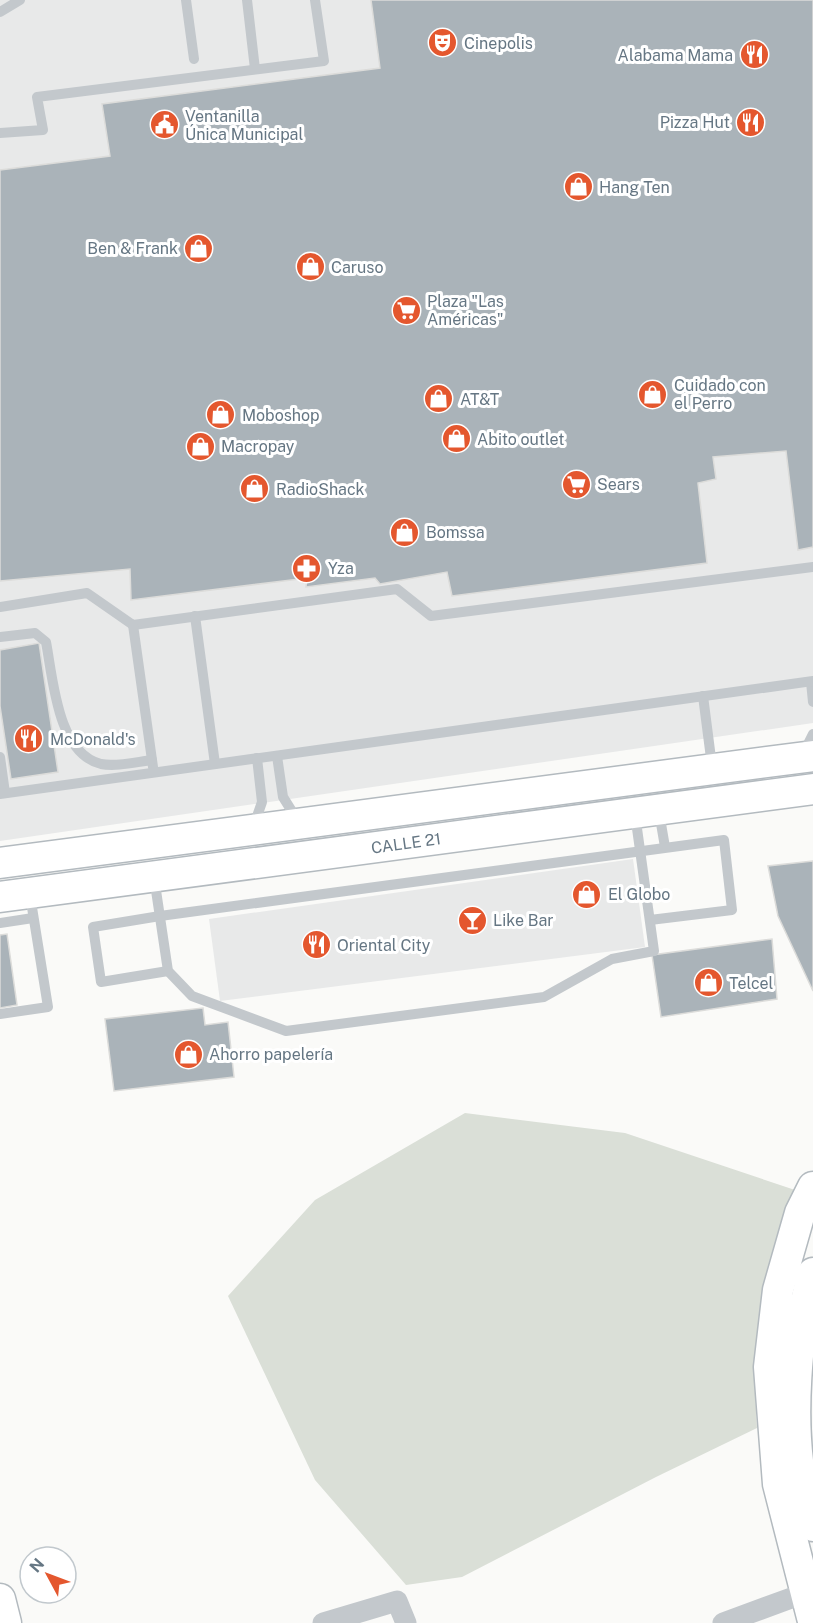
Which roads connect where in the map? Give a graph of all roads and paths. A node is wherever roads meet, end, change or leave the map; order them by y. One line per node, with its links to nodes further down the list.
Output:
1 (20, 0): 5 (lane)
2 (186, 0): 6 (lane)
3 (247, 0): 7 (lane)
4 (315, 0): 7 (lane)
5 (0, 12)
6 (194, 59)
7 (255, 69): 8 (lane)
8 (0, 133)
9 (813, 567): 11 (lane)
10 (0, 607): 12 (lane)
11 (195, 616): 12 (lane); 22 (lane)
12 (133, 625): 21 (lane)
13 (0, 638): 21 (lane)
14 (812, 681): 15 (lane); 16 (lane)
15 (703, 696): 18 (lane); 23 (lane)
16 (813, 702)
17 (809, 749): 23 (street, CALLE 21)
18 (277, 756): 20 (lane); 29 (lane)
19 (0, 757): 26 (lane)
20 (257, 758): 22 (lane); 31 (lane)
21 (152, 760): 24 (lane)
22 (214, 764): 24 (lane)
23 (712, 769): 27 (street, CALLE 21)
24 (153, 773): 26 (lane)
25 (813, 789): 28 (street, CALLE 21)
26 (2, 793)
27 (530, 794): 29 (street, CALLE 21); 30 (street)
28 (647, 811): 30 (street, CALLE 21); 32 (lane); 33 (lane)
29 (300, 824): 31 (street, CALLE 21)
30 (534, 826): 35 (street, CALLE 21)
31 (252, 830): 34 (street, CALLE 21)
32 (665, 847): 33 (lane); 39 (lane)
33 (640, 850): 38 (lane); 39 (lane)
34 (0, 863)
35 (154, 877): 37 (street, CALLE 21); 38 (lane)
36 (0, 897): 37 (street, CALLE 21)
37 (31, 906): 40 (lane); 42 (lane)
38 (160, 916): 41 (lane); 41 (lane)
39 (650, 920): 41 (lane)
40 (0, 923)
41 (168, 971)
42 (0, 1014)
43 (813, 1187): 46 (street)
44 (813, 1273): 45 (street)
45 (805, 1372): 46 (street)
46 (790, 1485): 47 (street); 48 (street)
47 (813, 1526)
48 (805, 1593): 50 (street); 54 (street)
49 (0, 1599): 51 (street)
50 (813, 1621)
51 (6, 1623)
52 (323, 1623): 53 (street)
53 (406, 1623)
54 (723, 1623)

